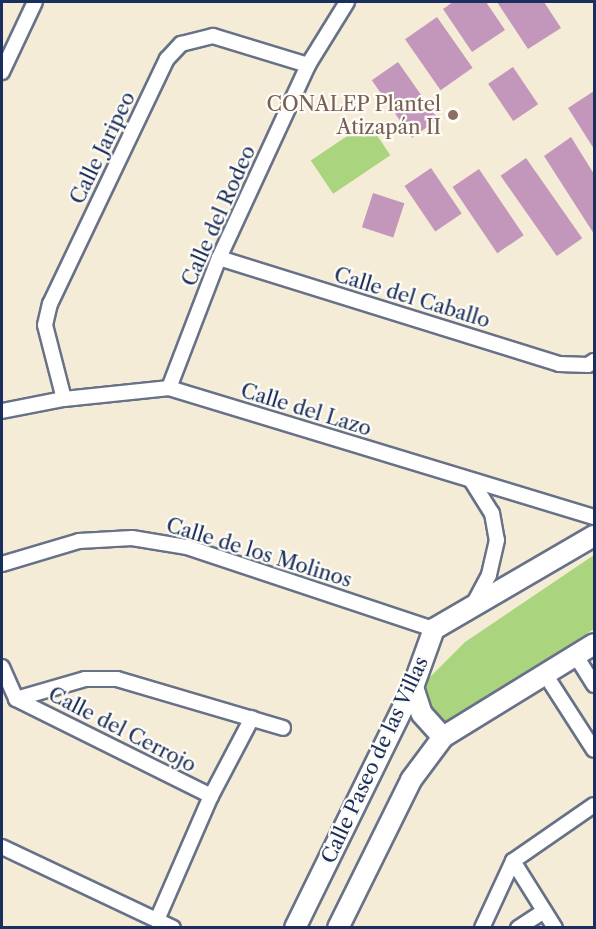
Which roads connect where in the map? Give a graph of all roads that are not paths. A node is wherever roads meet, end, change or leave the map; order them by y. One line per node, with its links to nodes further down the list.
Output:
1 (35, 2): 4 (street)
2 (348, 2): 3 (street, Calle del Rodeo)
3 (309, 64): 5 (street, Calle del Rodeo); 8 (street, Calle Jaripeo)
4 (2, 72)
5 (219, 258): 6 (street, Calle del Caballo); 7 (street, Calle del Rodeo)
6 (594, 361)
7 (169, 388): 8 (street, Calle del Lazo); 10 (street, Calle del Lazo)
8 (64, 399): 9 (street, Calle del Lazo)
9 (2, 411)
10 (471, 480): 11 (street, Calle del Lazo); 14 (street)
11 (594, 517)
12 (594, 536): 14 (street)
13 (2, 564): 15 (street, Calle de los Molinos)
14 (471, 610): 15 (street)
15 (434, 629): 21 (street, Calle Paseo de las Villas)
16 (594, 644): 17 (street, Calle Paseo de las Villas)
17 (576, 656): 19 (street, Calle Paseo de las Villas); 20 (street)
18 (2, 667): 22 (street, Calle del Cerrojo)
19 (545, 674): 25 (street, Calle Paseo de las Villas); 26 (street)
20 (594, 685)
21 (413, 687): 25 (street); 34 (street, Calle Paseo de las Villas)
22 (16, 699): 23 (street, Calle del Cerrojo); 27 (street, Calle del Cerrojo)
23 (252, 718): 24 (street, Calle del Cerrojo); 27 (street, Calle del Cerrojo)
24 (283, 728)
25 (443, 737): 35 (street, Calle Paseo de las Villas)
26 (594, 750)
27 (212, 796): 32 (street, Calle del Cerrojo)
28 (594, 805): 30 (street)
29 (2, 847): 32 (street)
30 (513, 861): 31 (street); 36 (street)
31 (544, 911): 37 (street); 38 (street)
32 (157, 920): 33 (street)
33 (172, 927)
34 (295, 927)
35 (338, 927)
36 (482, 927)
37 (518, 927)
38 (555, 927)

